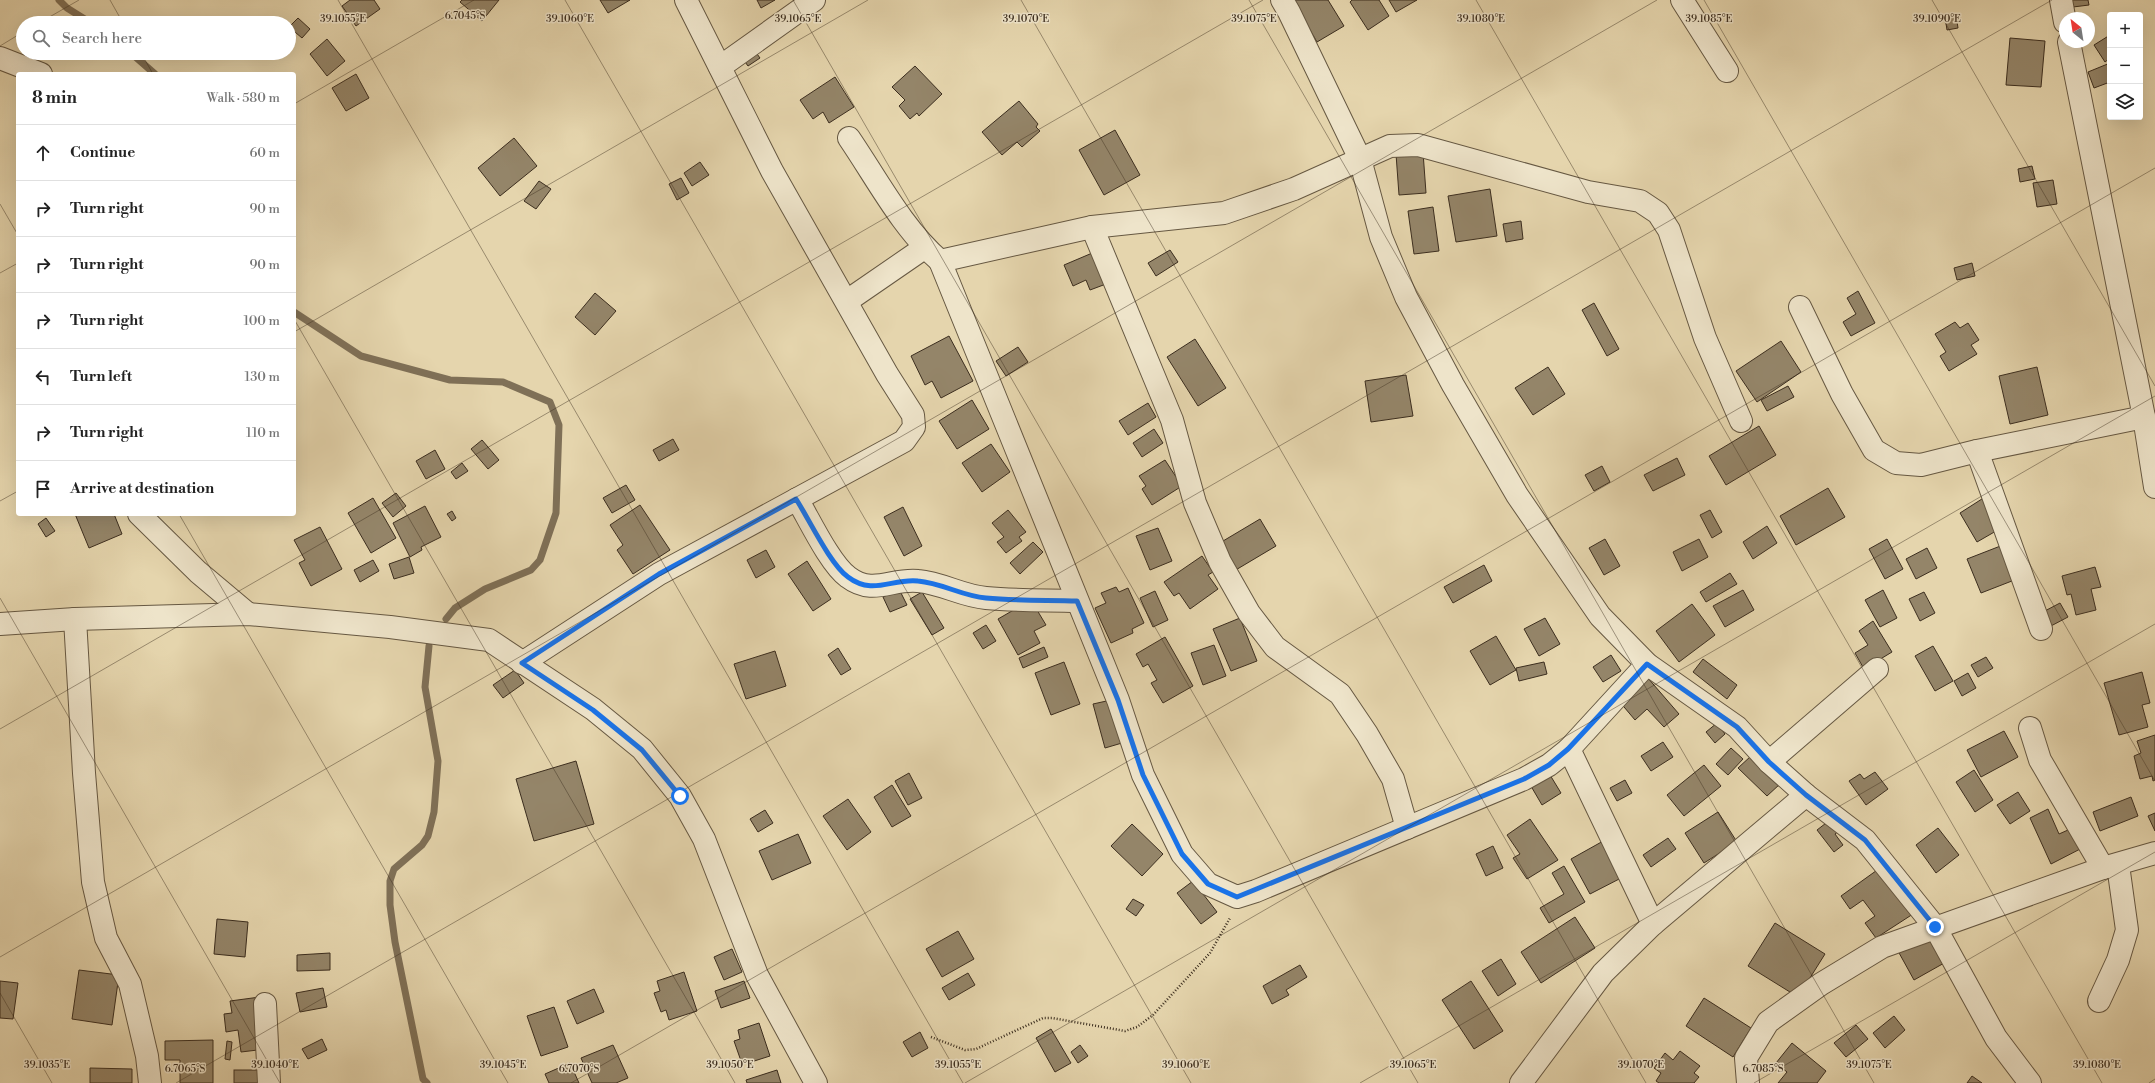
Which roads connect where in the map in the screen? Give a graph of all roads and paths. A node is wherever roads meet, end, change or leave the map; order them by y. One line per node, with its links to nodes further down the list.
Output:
1 (686, 0): 9 (street)
2 (814, 0): 9 (street)
3 (1282, 0): 13 (street)
4 (1682, 0): 10 (street)
5 (2061, 0): 6 (street)
6 (2063, 12)
7 (2070, 48): 18 (street)
8 (0, 58): 11 (street)
9 (720, 67): 16 (street)
10 (1727, 71)
11 (35, 72)
12 (849, 138): 15 (street)
13 (1360, 159): 14 (street); 19 (street); 30 (street)
14 (1092, 227): 15 (street); 36 (street)
15 (932, 254): 16 (street); 24 (street)
16 (847, 301): 22 (street)
17 (1800, 307): 20 (street)
18 (2144, 417): 20 (street); 21 (street)
19 (1741, 421)
20 (1977, 451): 28 (street)
21 (2155, 487)
22 (796, 499): 24 (street); 29 (street)
23 (141, 516): 25 (street)
24 (1077, 601): 39 (street)
25 (248, 614): 26 (street); 29 (street)
26 (75, 619): 27 (street); 45 (street)
27 (0, 624)
28 (2041, 629)
29 (522, 663): 47 (street)
30 (1647, 664): 33 (street); 34 (street)
31 (1877, 669): 34 (street)
32 (2030, 728): 38 (street)
33 (1568, 749): 36 (street); 40 (street)
34 (1769, 762): 35 (street)
35 (1806, 795): 40 (street); 41 (street)
36 (1407, 828): 39 (street)
37 (2155, 853): 38 (street)
38 (2110, 867): 41 (street); 42 (street)
39 (1237, 897): 44 (path)
40 (1654, 924): 48 (street)
41 (1935, 927): 49 (street); 50 (street)
42 (2099, 1001)
43 (265, 1004): 46 (street)
44 (931, 1037)
45 (150, 1083)
46 (269, 1083)
47 (816, 1083)
48 (1521, 1083)
49 (1748, 1083)
50 (2030, 1083)

